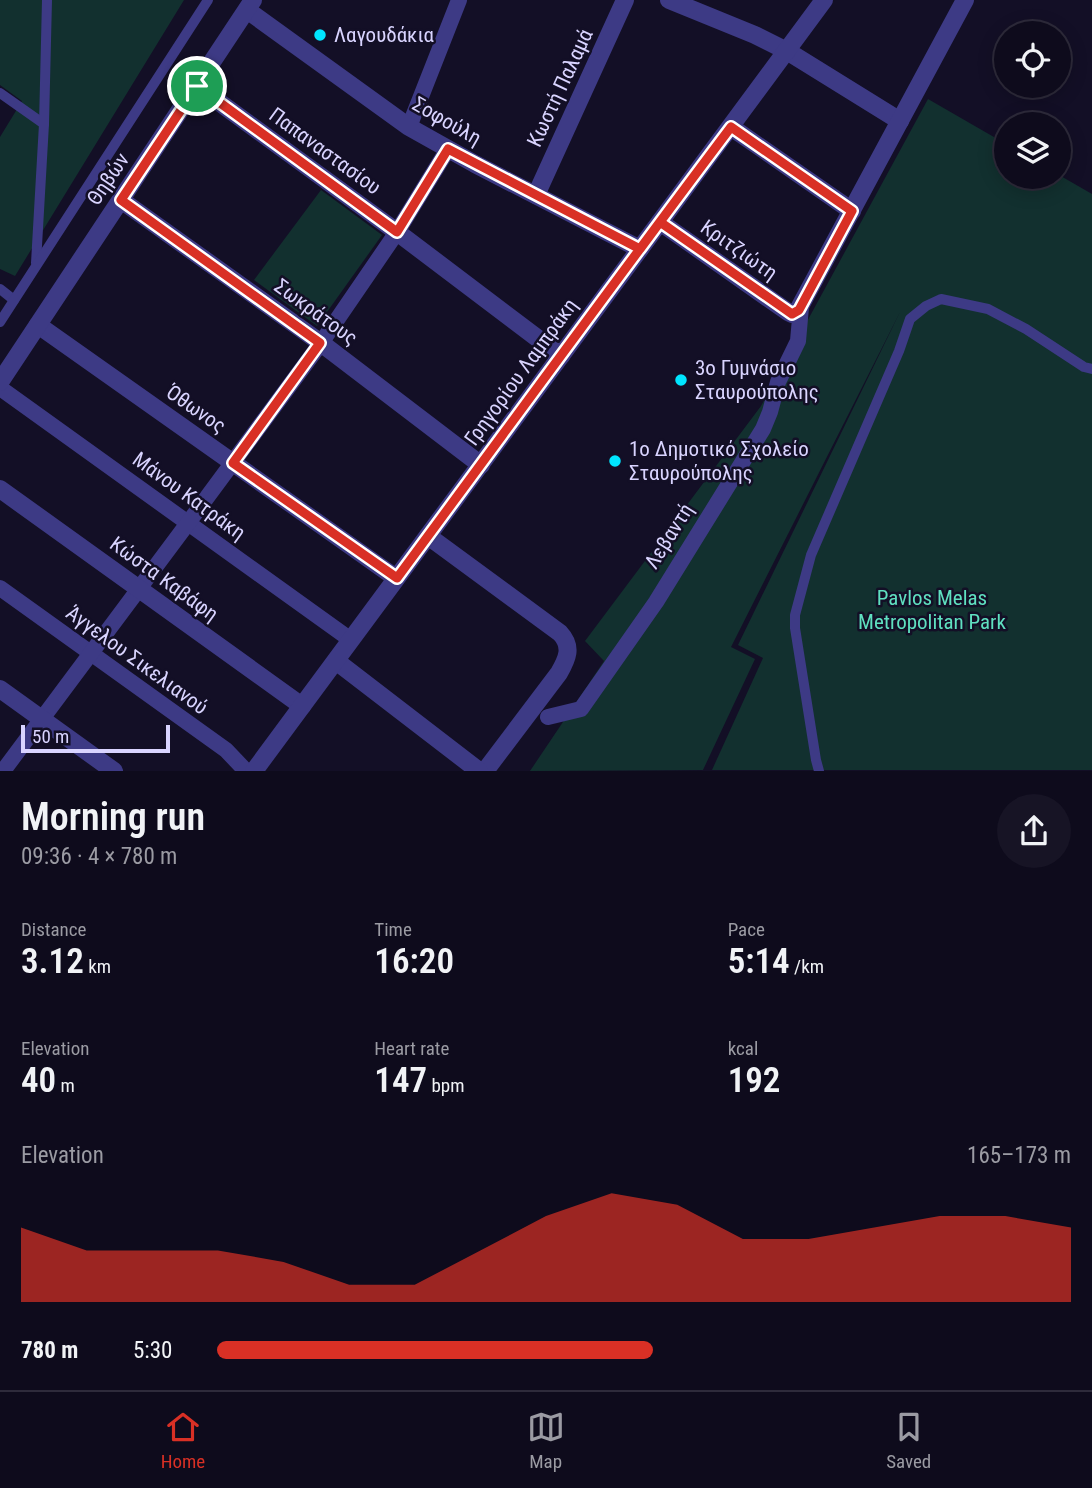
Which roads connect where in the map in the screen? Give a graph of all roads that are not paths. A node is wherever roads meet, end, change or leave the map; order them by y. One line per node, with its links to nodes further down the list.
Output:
1 (47, 0): 13 (lane)
2 (208, 0): 23 (lane)
3 (459, 0): 14 (street)
4 (625, 0): 17 (street, Κωστή Παλαμά)
5 (669, 0): 9 (street)
6 (824, 0): 9 (street, Γρηγορίου Λαμπράκη)
7 (965, 0): 12 (street, Λεβαντή)
8 (250, 5): 10 (street, Θηβών); 14 (street, Σοφούλη)
9 (787, 51): 12 (street); 15 (street, Γρηγορίου Λαμπράκη)
10 (197, 86): 18 (street, Θηβών); 21 (street, Παπαναστασίου)
11 (0, 93): 13 (lane)
12 (900, 121): 19 (street, Λεβαντή)
13 (44, 124): 23 (lane)
14 (409, 127): 16 (street, Σοφούλη)
15 (731, 127): 19 (street); 20 (street, Γρηγορίου Λαμπράκη)
16 (448, 149): 17 (street, Σοφούλη); 21 (street)
17 (536, 195): 22 (street, Σοφούλη)
18 (121, 200): 28 (street, Θηβών); 29 (street, Σωκράτους)
19 (852, 211): 26 (street, Λεβαντή)
20 (660, 222): 22 (street, Γρηγορίου Λαμπράκη); 26 (street, Κριτζιώτη)
21 (397, 232): 29 (street); 30 (street, Παπαναστασίου)
22 (640, 249): 30 (street, Γρηγορίου Λαμπράκη)
23 (36, 266): 25 (lane)
24 (0, 289): 25 (lane)
25 (14, 300): 27 (lane)
26 (797, 311): 47 (street, Λεβαντή)
27 (0, 322)
28 (38, 325): 32 (street, Θηβών); 34 (street, Όθωνος)
29 (320, 343): 34 (street); 35 (street, Σωκράτους)
30 (561, 356): 35 (street, Γρηγορίου Λαμπράκη)
31 (1092, 369): 55 (lane)
32 (0, 383)
33 (0, 388): 37 (street, Μάνου Κατράκη)
34 (233, 463): 37 (street); 39 (street, Όθωνος)
35 (481, 464): 38 (street, Γρηγορίου Λαμπράκη)
36 (0, 489): 41 (street, Κώστα Καβάφη)
37 (188, 523): 41 (street); 42 (street, Μάνου Κατράκη)
38 (428, 536): 39 (street, Γρηγορίου Λαμπράκη); 54 (street)
39 (397, 578): 42 (street, Γρηγορίου Λαμπράκη)
40 (0, 588): 43 (street, Άγγελου Σικελιανού)
41 (139, 589): 43 (street); 46 (street, Κώστα Καβάφη)
42 (351, 640): 44 (street, Γρηγορίου Λαμπράκη)
43 (92, 654): 48 (street); 51 (street, Άγγελου Σικελιανού)
44 (335, 661): 46 (street, Γρηγορίου Λαμπράκη); 53 (street)
45 (0, 689): 48 (street)
46 (302, 706): 52 (street, Γρηγορίου Λαμπράκη)
47 (548, 717)
48 (41, 719): 49 (street); 50 (street)
49 (3, 771)
50 (114, 771)
51 (246, 771)
52 (254, 771)
53 (479, 771)
54 (485, 771)
55 (819, 771)

